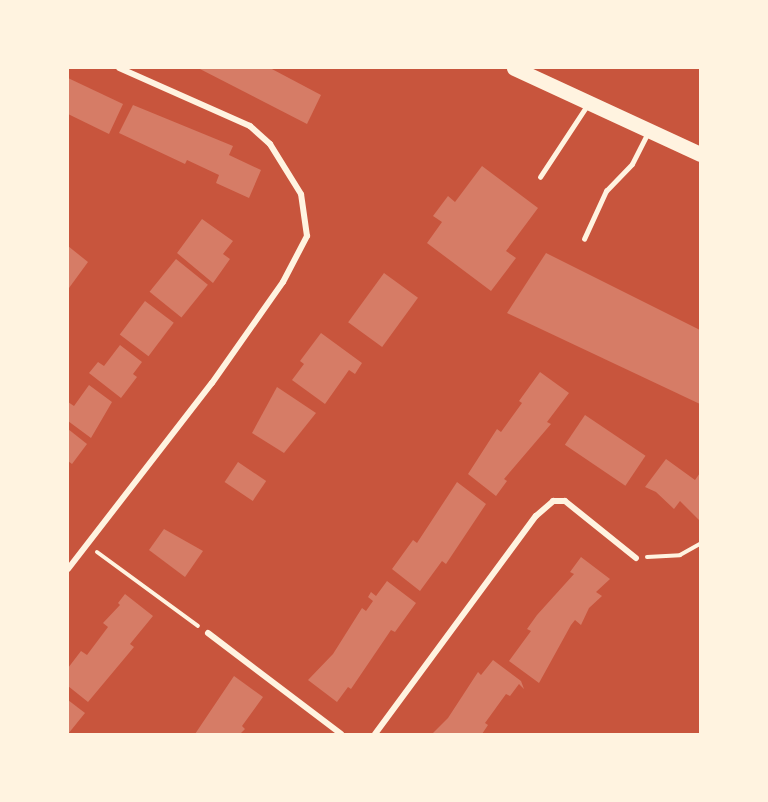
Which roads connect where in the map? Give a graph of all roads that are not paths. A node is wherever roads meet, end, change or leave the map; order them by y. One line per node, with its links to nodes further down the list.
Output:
1 (119, 68): 9 (street)
2 (514, 68): 3 (main road)
3 (590, 102): 4 (main road); 6 (lane)
4 (649, 130): 5 (main road); 7 (lane)
5 (697, 154)
6 (540, 177)
7 (584, 239)
8 (636, 558): 12 (street)
9 (68, 569)
10 (208, 633): 11 (street)
11 (341, 735)
12 (375, 735)

